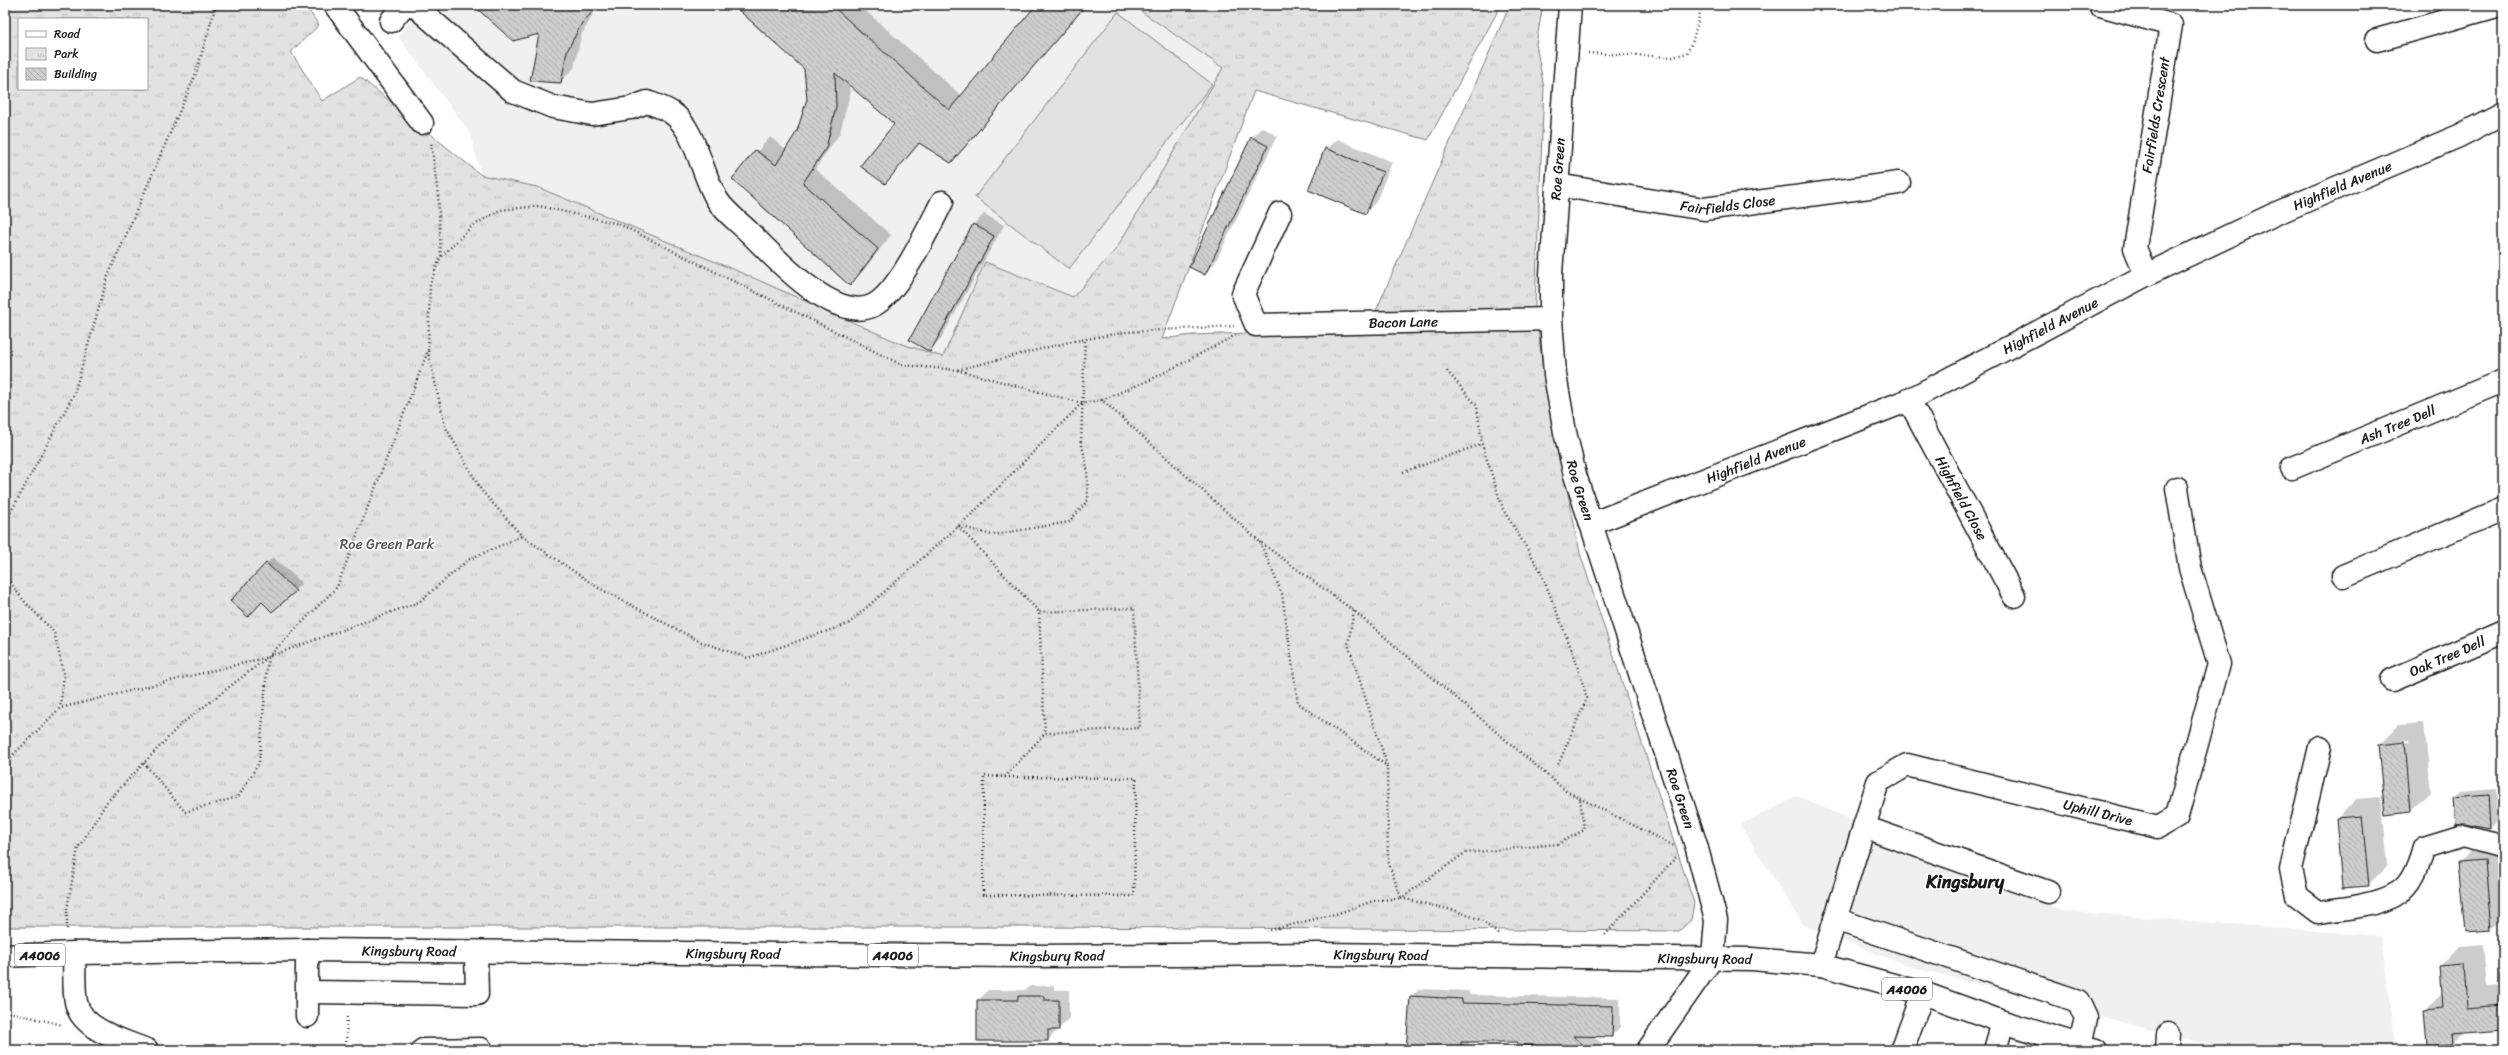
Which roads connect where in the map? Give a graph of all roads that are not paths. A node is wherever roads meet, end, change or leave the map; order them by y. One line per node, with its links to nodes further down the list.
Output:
1 (335, 5): 8 (street)
2 (414, 5): 11 (street)
3 (1570, 5): 10 (street, Roe Green)
4 (2100, 5): 13 (street, Fairfields Crescent)
5 (2499, 11): 6 (street)
6 (2377, 40)
7 (2503, 113): 13 (street, Highfield Avenue)
8 (422, 123)
9 (1899, 183): 10 (street, Fairfields Close)
10 (1557, 185): 14 (street, Roe Green)
11 (942, 202)
12 (1280, 213): 14 (street, Bacon Lane)
13 (2146, 275): 16 (street, Highfield Avenue)
14 (1551, 319): 20 (street, Roe Green)
15 (2503, 381): 17 (street, Ash Tree Dell)
16 (1909, 400): 20 (street, Highfield Avenue); 22 (street, Highfield Close)
17 (2292, 468)
18 (2177, 488): 26 (street, Uphill Drive)
19 (2503, 509): 21 (street)
20 (1591, 524): 34 (street, Roe Green)
21 (2342, 576)
22 (2014, 596)
23 (2503, 632): 24 (street, Oak Tree Dell)
24 (2392, 680)
25 (2320, 748): 27 (street)
26 (1864, 827): 28 (street); 29 (street, Uphill Drive)
27 (2503, 847)
28 (2048, 892)
29 (1835, 919): 35 (street, Uphill Drive); 40 (street)
30 (307, 950): 31 (street, Kingsbury Road / A4006); 32 (street, Kingsbury Road / A4006); 36 (street)
31 (74, 952): 33 (street, Kingsbury Road / A4006); 42 (street)
32 (476, 953): 34 (street, Kingsbury Road / A4006); 36 (street)
33 (5, 956)
34 (1713, 957): 35 (street, Kingsbury Road / A4006); 44 (street)
35 (1821, 965): 37 (street, Kingsbury Road / A4006)
36 (307, 992): 38 (street)
37 (1923, 993): 39 (street, Kingsbury Road / A4006); 45 (street)
38 (307, 1016)
39 (2003, 1022): 40 (street, Kingsbury Road / A4006); 46 (street)
40 (2088, 1048)
41 (481, 1049): 43 (street)
42 (147, 1050)
43 (423, 1050)
44 (1648, 1050)
45 (1902, 1050)
46 (1995, 1050)

